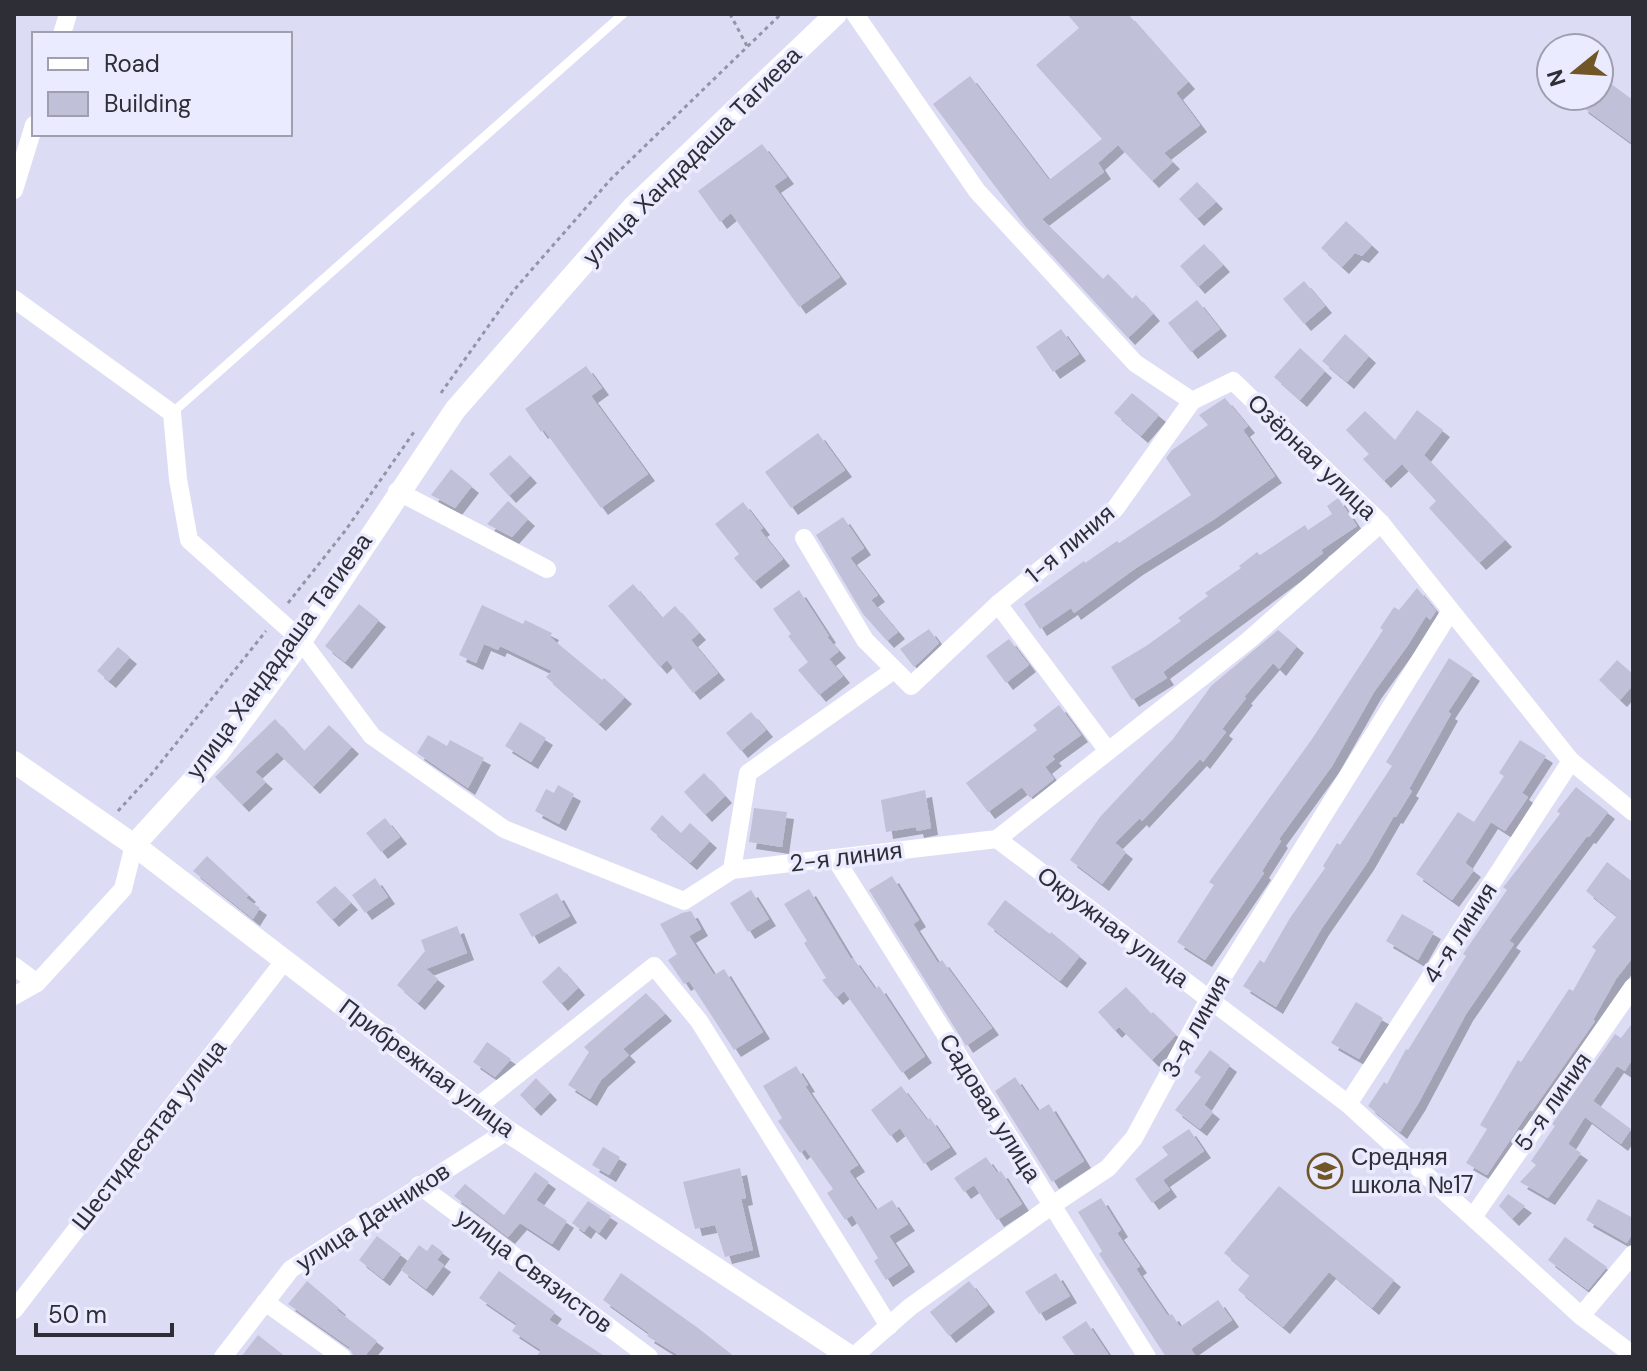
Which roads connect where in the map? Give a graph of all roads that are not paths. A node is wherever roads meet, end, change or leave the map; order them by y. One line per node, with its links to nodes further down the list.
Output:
1 (623, 14): 8 (lane)
2 (834, 14): 9 (street, улица Хандадаша Тагиева)
3 (855, 14): 7 (street)
4 (32, 132): 5 (street)
5 (14, 190)
6 (14, 299): 8 (street)
7 (1192, 401): 10 (street, Озёрная улица); 13 (street, 1-я линия)
8 (172, 413): 15 (street)
9 (398, 491): 12 (street); 15 (street, улица Хандадаша Тагиева)
10 (1381, 523): 14 (street, Озёрная улица); 17 (street)
11 (804, 538): 16 (street)
12 (547, 569)
13 (998, 604): 16 (street, 1-я линия); 17 (street)
14 (1450, 612): 18 (street, Озёрная улица); 30 (street, 3-я линия)
15 (300, 639): 22 (street, улица Хандадаша Тагиева); 24 (street, 2-я линия)
16 (894, 670): 24 (street)
17 (1108, 751): 21 (street)
18 (1571, 761): 20 (street, Озёрная улица); 31 (street, 4-я линия)
19 (14, 762): 22 (street, Прибрежная улица)
20 (1633, 812)
21 (997, 839): 23 (street, 2-я линия); 30 (street, Окружная улица)
22 (134, 845): 25 (street, Прибрежная улица); 27 (street)
23 (835, 858): 24 (street, 2-я линия); 35 (street, Садовая улица)
24 (732, 870)
25 (285, 960): 32 (street, Прибрежная улица); 39 (street, Шестидесятая улица)
26 (14, 966): 27 (street)
27 (37, 983): 29 (street)
28 (1633, 987): 36 (street, 5-я линия)
29 (14, 996)
30 (1209, 999): 31 (street, Окружная улица); 35 (street, 3-я линия)
31 (1348, 1104): 36 (street, Окружная улица)
32 (477, 1107): 33 (street, Прибрежная улица); 41 (street)
33 (507, 1131): 34 (street, улица Дачников); 46 (street, Прибрежная улица)
34 (419, 1185): 38 (street, улица Дачников); 45 (street, улица Связистов)
35 (1051, 1206): 41 (street, 3-я линия); 47 (street, Садовая улица)
36 (1473, 1217): 40 (street, Окружная улица)
37 (1633, 1254): 40 (street)
38 (265, 1302): 43 (street, улица Дачников); 44 (street)
39 (14, 1310)
40 (1581, 1316): 42 (street, Окружная улица)
41 (889, 1326): 46 (street, 3-я линия)
42 (1633, 1355)
43 (223, 1357)
44 (342, 1357)
45 (649, 1357)
46 (852, 1357)
47 (1147, 1357)

